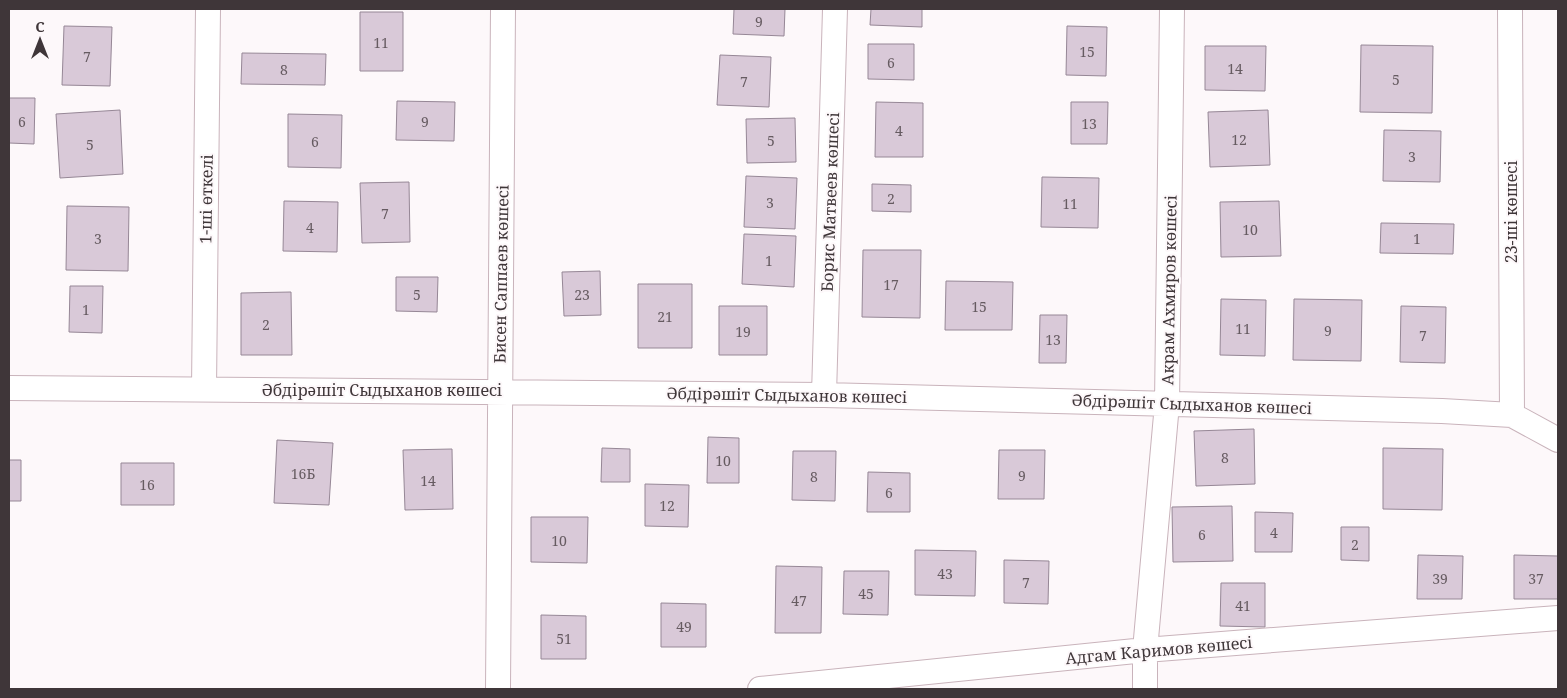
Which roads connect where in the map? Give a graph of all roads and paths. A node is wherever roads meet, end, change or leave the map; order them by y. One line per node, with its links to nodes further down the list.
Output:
1 (208, 9): 7 (street, 1-ші өткелі)
2 (503, 9): 8 (street, Бисен Саппаев көшесі)
3 (835, 9): 9 (street, Борис Матвеев көшесі)
4 (1172, 9): 10 (street, Акрам Ахмиров көшесі)
5 (1510, 9): 11 (street, 23-шi көшесi)
6 (9, 388): 7 (street, Әбдірәшіт Сыдыханов көшесі)
7 (204, 389): 8 (street, Әбдірәшіт Сыдыханов көшесі)
8 (500, 390): 9 (street, Әбдірәшіт Сыдыханов көшесі); 15 (street, Бисен Саппаев көшесі)
9 (824, 395): 10 (street, Әбдірәшіт Сыдыханов көшесі)
10 (1168, 404): 11 (street, Әбдірәшіт Сыдыханов көшесі); 14 (street, Акрам Ахмиров көшесі)
11 (1512, 415): 12 (street, Әбдірәшіт Сыдыханов көшесі)
12 (1558, 440)
13 (1558, 618): 14 (street, Адгам Каримов көшесі)
14 (1145, 650): 16 (street, Адгам Каримов көшесі); 17 (street, Акрам Ахмиров көшесі)
15 (498, 689)
16 (760, 689)
17 (1145, 689)

